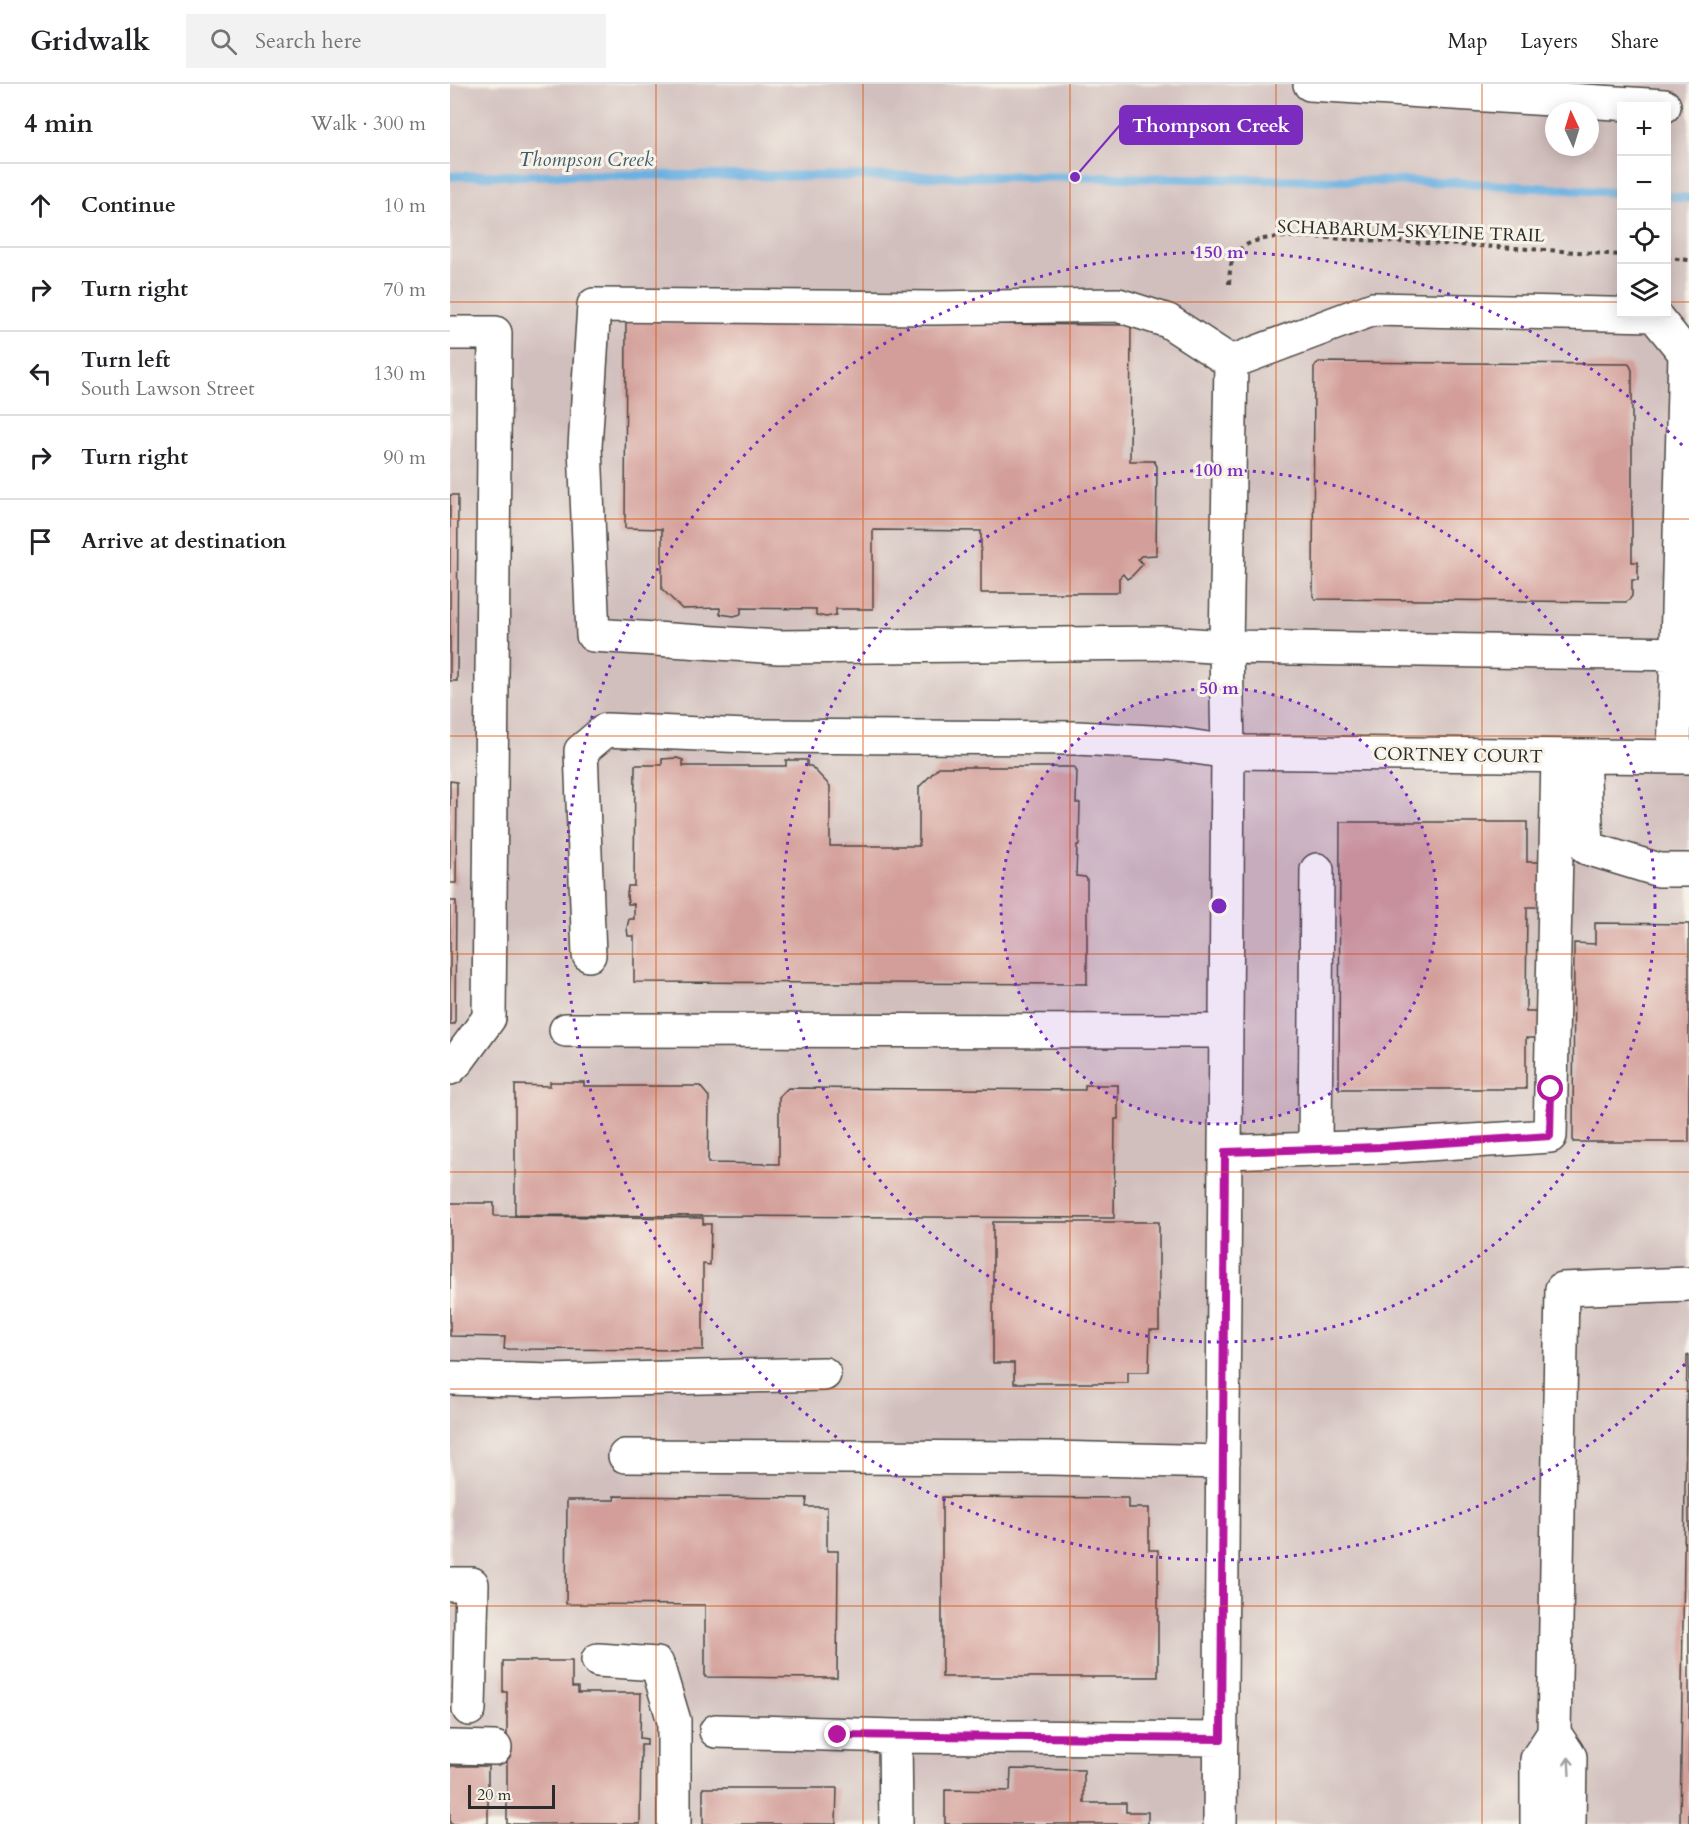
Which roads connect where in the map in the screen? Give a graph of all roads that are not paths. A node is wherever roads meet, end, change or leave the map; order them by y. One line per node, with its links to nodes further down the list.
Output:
1 (1330, 85): 2 (street)
2 (1617, 104)
3 (1671, 108): 4 (street)
4 (1689, 109)
5 (450, 333): 17 (street)
6 (1231, 362): 7 (street); 7 (street); 8 (street)
7 (1226, 647): 8 (street); 9 (street)
8 (1683, 654): 11 (street)
9 (1228, 752): 10 (street, CORTNEY COURT); 14 (street, CORTNEY COURT); 16 (street)
10 (1571, 756): 11 (street, CORTNEY COURT); 13 (street); 18 (street)
11 (1682, 757)
12 (1317, 870): 18 (street)
13 (1689, 870)
14 (589, 956)
15 (566, 1030): 16 (street)
16 (1226, 1031): 19 (street)
17 (450, 1068)
18 (1315, 1150): 19 (street)
19 (1225, 1152): 24 (street)
20 (1689, 1284): 29 (street)
21 (824, 1374): 22 (street)
22 (450, 1378)
23 (625, 1456): 24 (street)
24 (1223, 1462): 31 (street)
25 (450, 1584): 27 (street)
26 (598, 1660): 34 (street)
27 (469, 1709)
28 (716, 1731): 30 (street)
29 (1554, 1733): 37 (street); 38 (street, one-way to 29)
30 (895, 1736): 31 (street); 35 (street)
31 (1221, 1739): 36 (street)
32 (450, 1747): 33 (street)
33 (495, 1748)
34 (674, 1824)
35 (896, 1824)
36 (1220, 1824)
37 (1537, 1824)
38 (1569, 1824)

